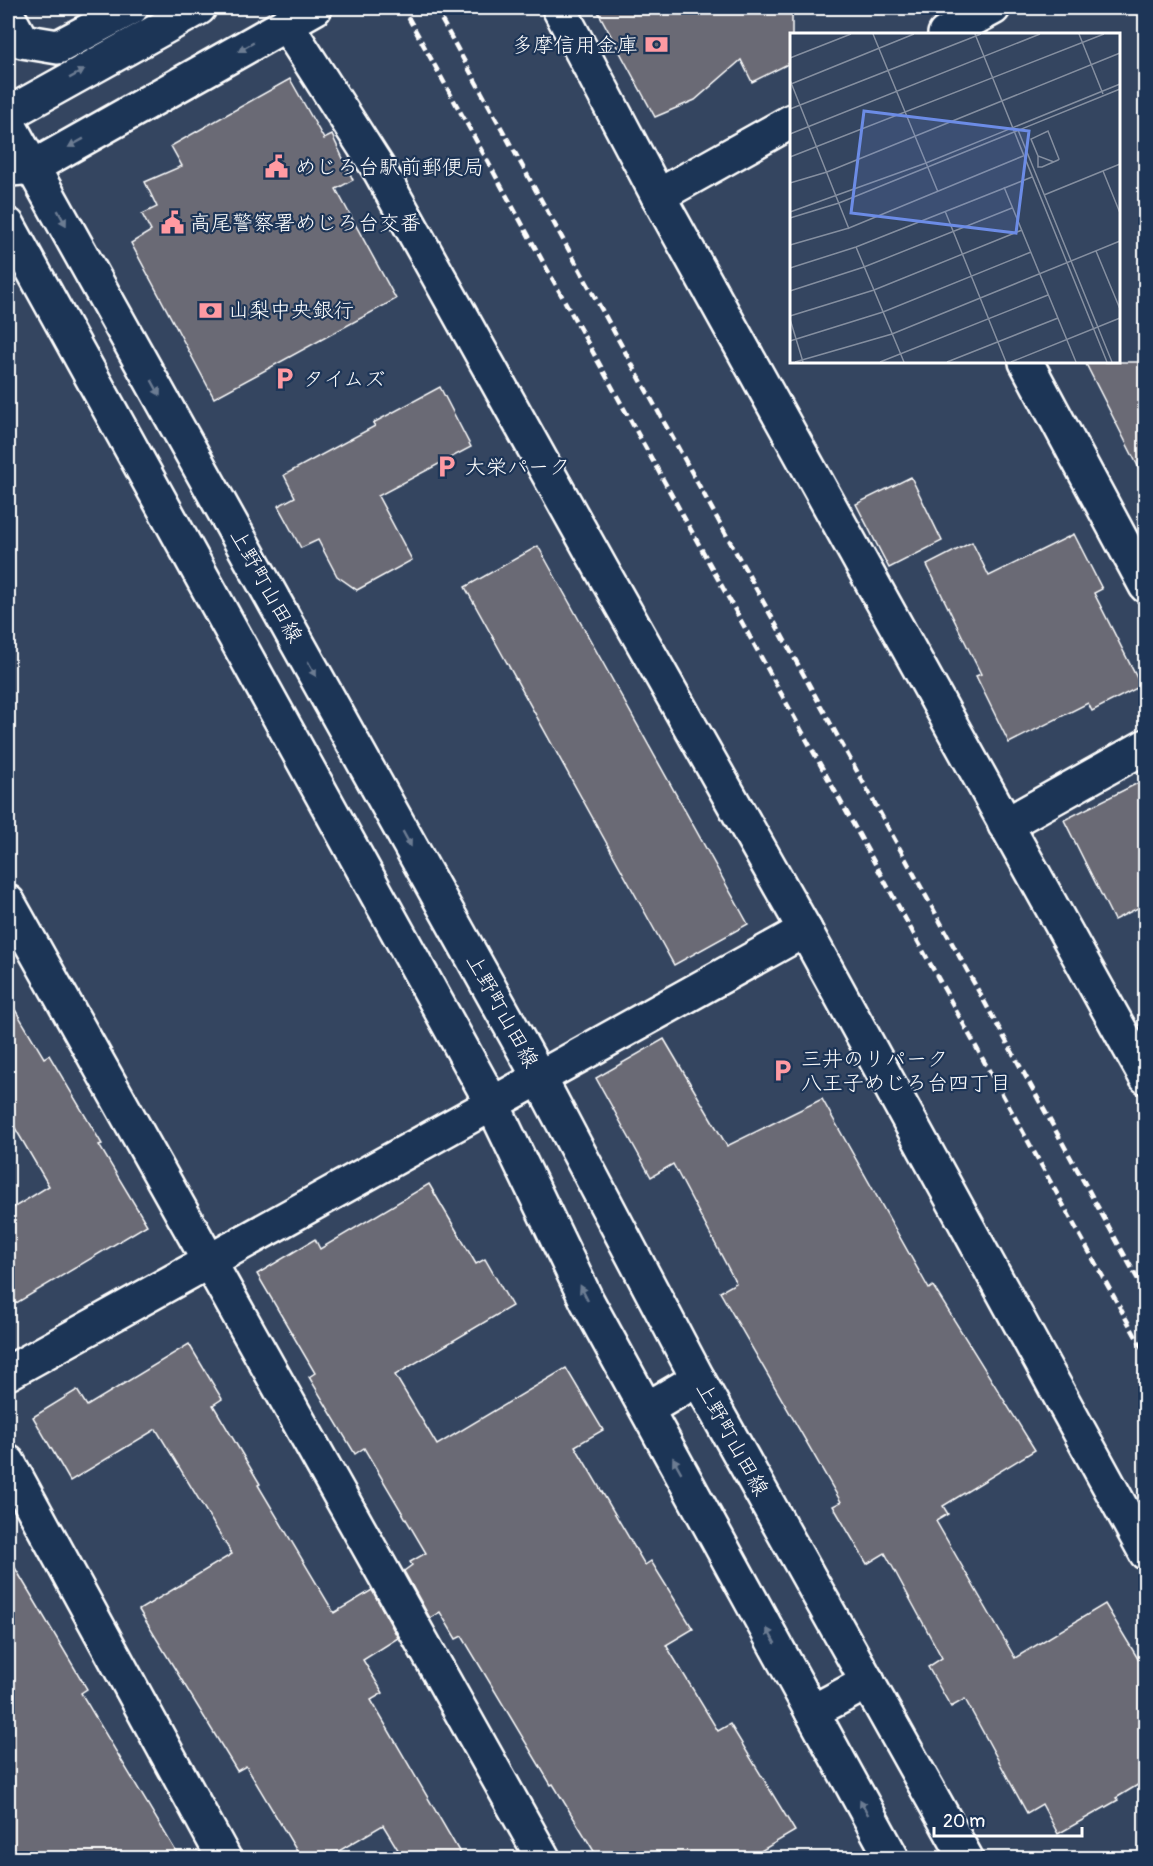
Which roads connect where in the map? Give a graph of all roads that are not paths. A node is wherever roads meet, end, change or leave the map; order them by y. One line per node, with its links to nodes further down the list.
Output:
1 (131, 8): 6 (street)
2 (199, 8): 9 (street, one-way to 2)
3 (315, 8): 7 (street)
4 (559, 8): 13 (street)
5 (993, 8): 8 (street)
6 (8, 16)
7 (286, 24): 12 (street, one-way to 12); 20 (street)
8 (947, 33)
9 (8, 114)
10 (790, 122): 13 (street)
11 (8, 123): 12 (street, 上野町山田線)
12 (20, 168): 21 (street, 上野町山田線, one-way to 21)
13 (657, 196): 18 (street)
14 (8, 225): 23 (street)
15 (1027, 363): 16 (street)
16 (1146, 586)
17 (1146, 746): 18 (street)
18 (1005, 825): 22 (street)
19 (8, 902): 24 (street)
20 (805, 930): 21 (street); 29 (street)
21 (539, 1077): 23 (street); 26 (street, 上野町山田線)
22 (1146, 1077)
23 (492, 1103): 24 (street); 27 (street, one-way to 23)
24 (209, 1260): 25 (street); 33 (street)
25 (8, 1373)
26 (698, 1379): 27 (street); 30 (street, 上野町山田線)
27 (647, 1409): 31 (street, one-way to 27)
28 (8, 1462): 32 (street)
29 (1146, 1553)
30 (868, 1682): 31 (street); 35 (street, 上野町山田線)
31 (812, 1712): 34 (street, one-way to 31)
32 (224, 1858)
33 (543, 1858)
34 (892, 1858)
35 (966, 1858)

